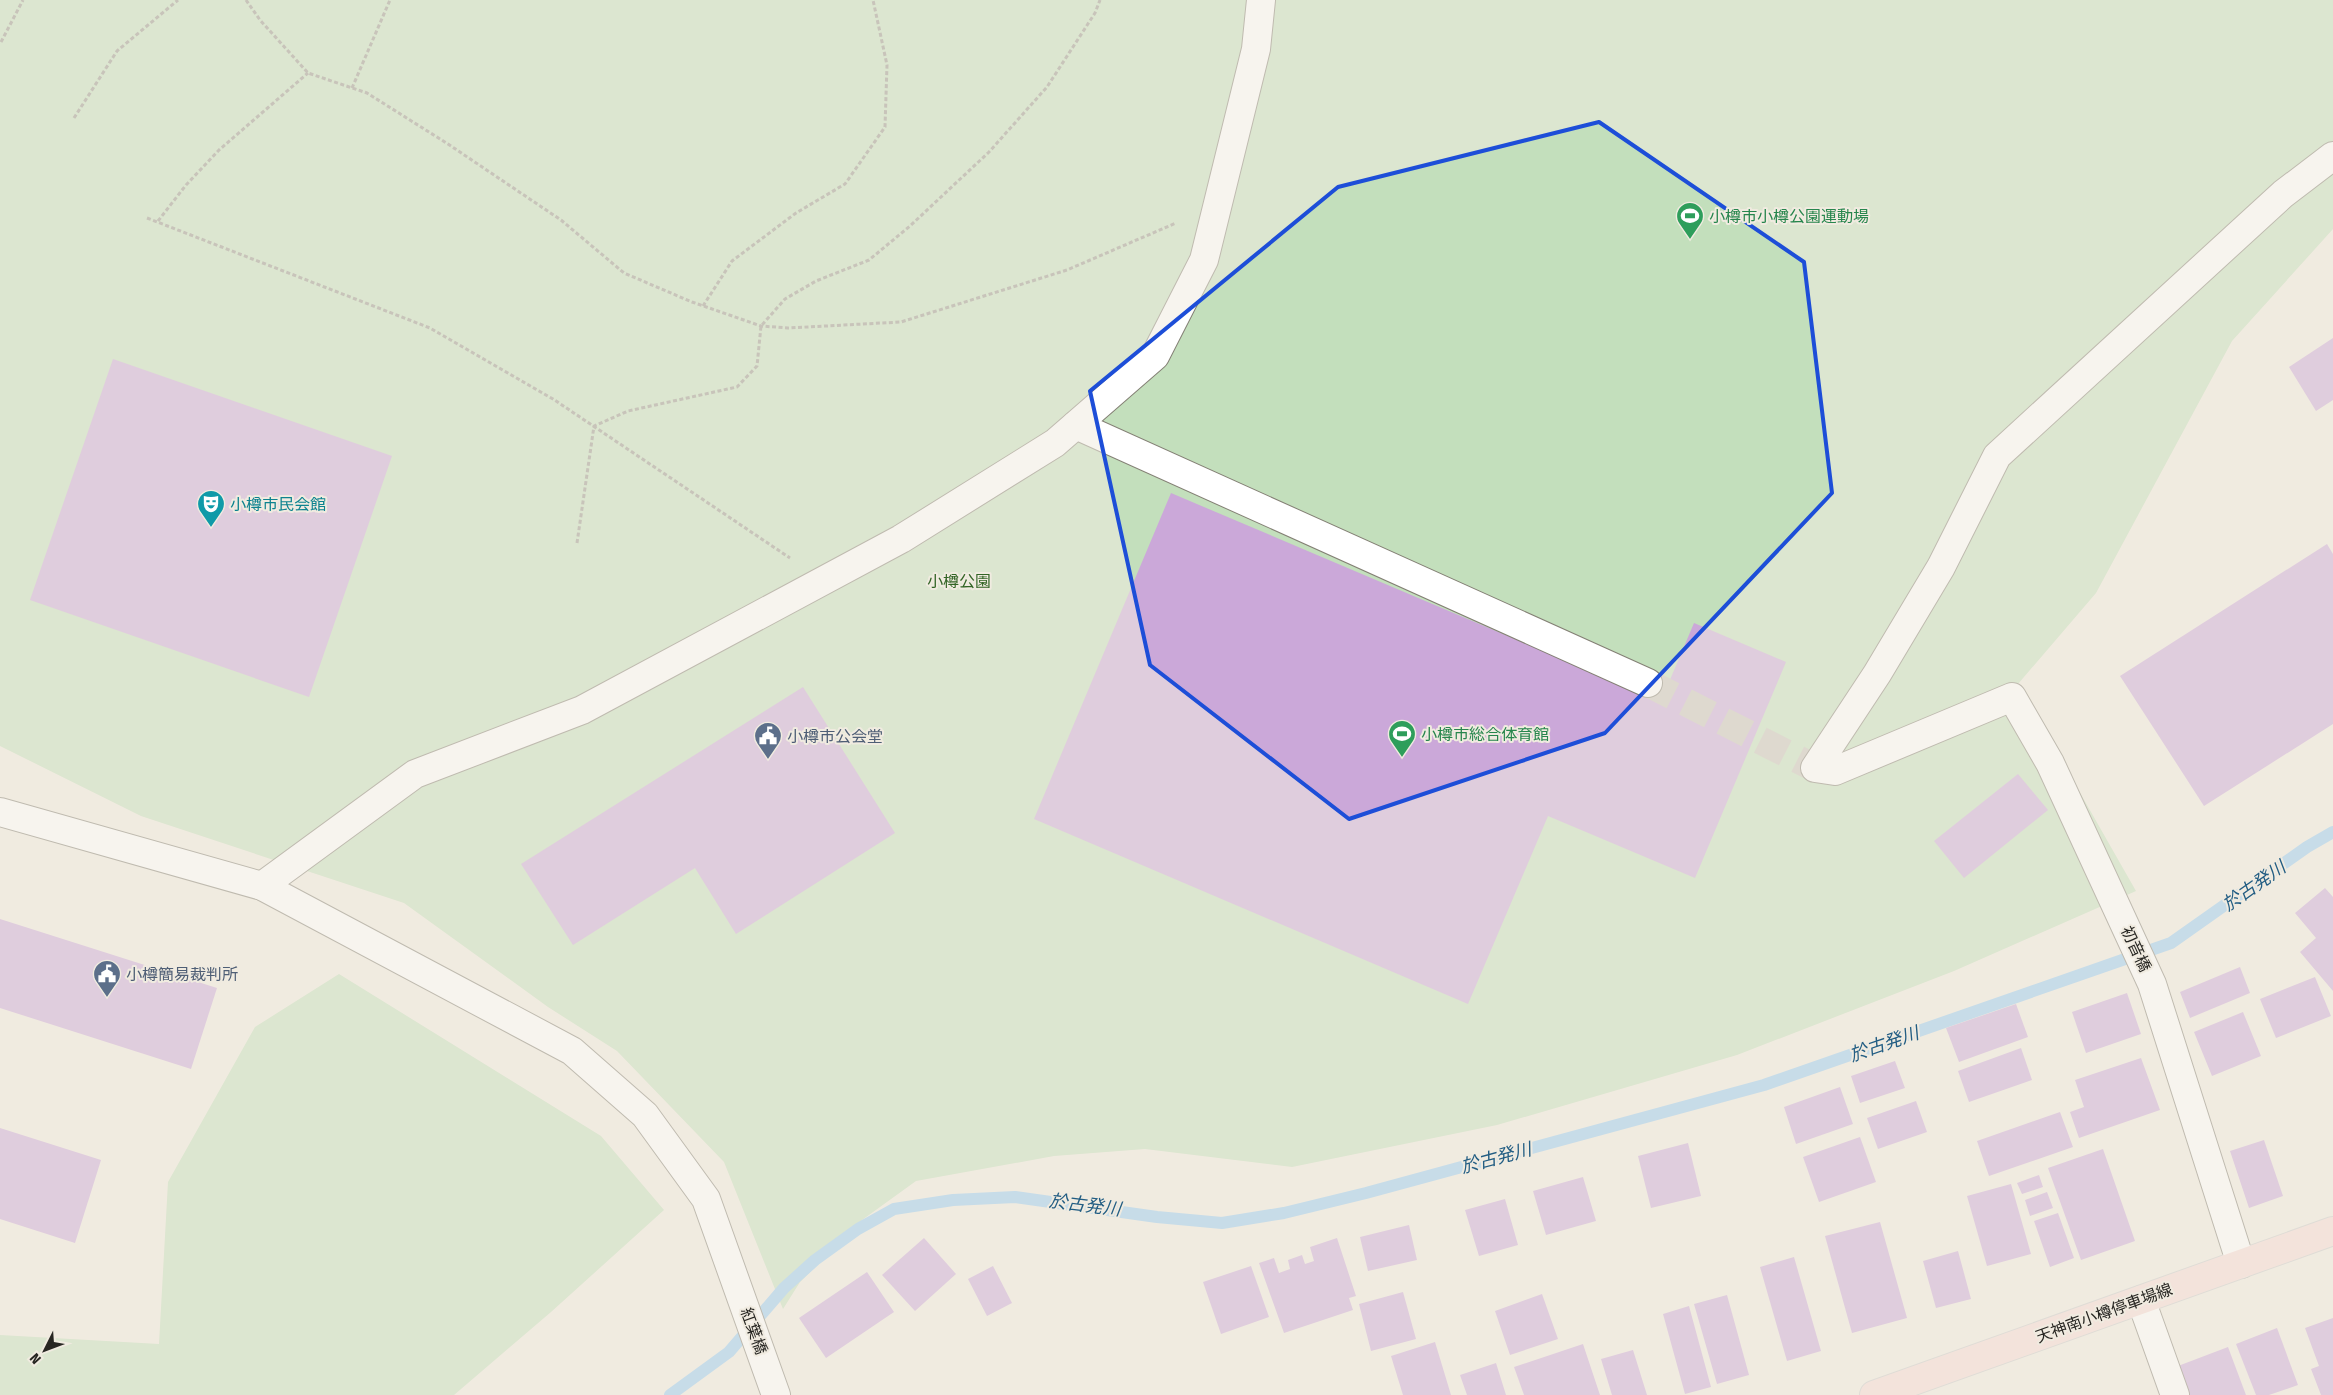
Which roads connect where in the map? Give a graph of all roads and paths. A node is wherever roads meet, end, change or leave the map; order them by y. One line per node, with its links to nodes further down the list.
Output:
1 (23, 0): 8 (path)
2 (178, 0): 11 (path)
3 (246, 0): 9 (path)
4 (390, 0): 10 (path)
5 (873, 0): 16 (path)
6 (1100, 0): 17 (path)
7 (1261, 0): 13 (street)
8 (1, 42)
9 (308, 73): 10 (path); 15 (path)
10 (352, 88): 16 (path)
11 (74, 118)
12 (2333, 156): 26 (street, 初音橋)
13 (1218, 206): 17 (path); 18 (street)
14 (147, 218): 15 (path)
15 (158, 221): 19 (path)
16 (703, 306): 17 (path)
17 (761, 326): 19 (path)
18 (1076, 425): 21 (street); 22 (street)
19 (594, 426): 20 (path); 21 (path)
20 (577, 544)
21 (824, 580): 24 (street)
22 (1648, 683)
23 (0, 812): 24 (street, 紅葉橋)
24 (262, 886): 28 (street, 紅葉橋)
25 (2333, 1231): 26 (main road, 天神南小樽停車場線)
26 (2241, 1264): 27 (main road, 天神南小樽停車場線)
27 (2141, 1300): 29 (main road, 天神南小樽停車場線); 31 (street)
28 (774, 1388)
29 (1911, 1389): 30 (main road, 天神南小樽停車場線)
30 (1874, 1395)
31 (2174, 1395)

